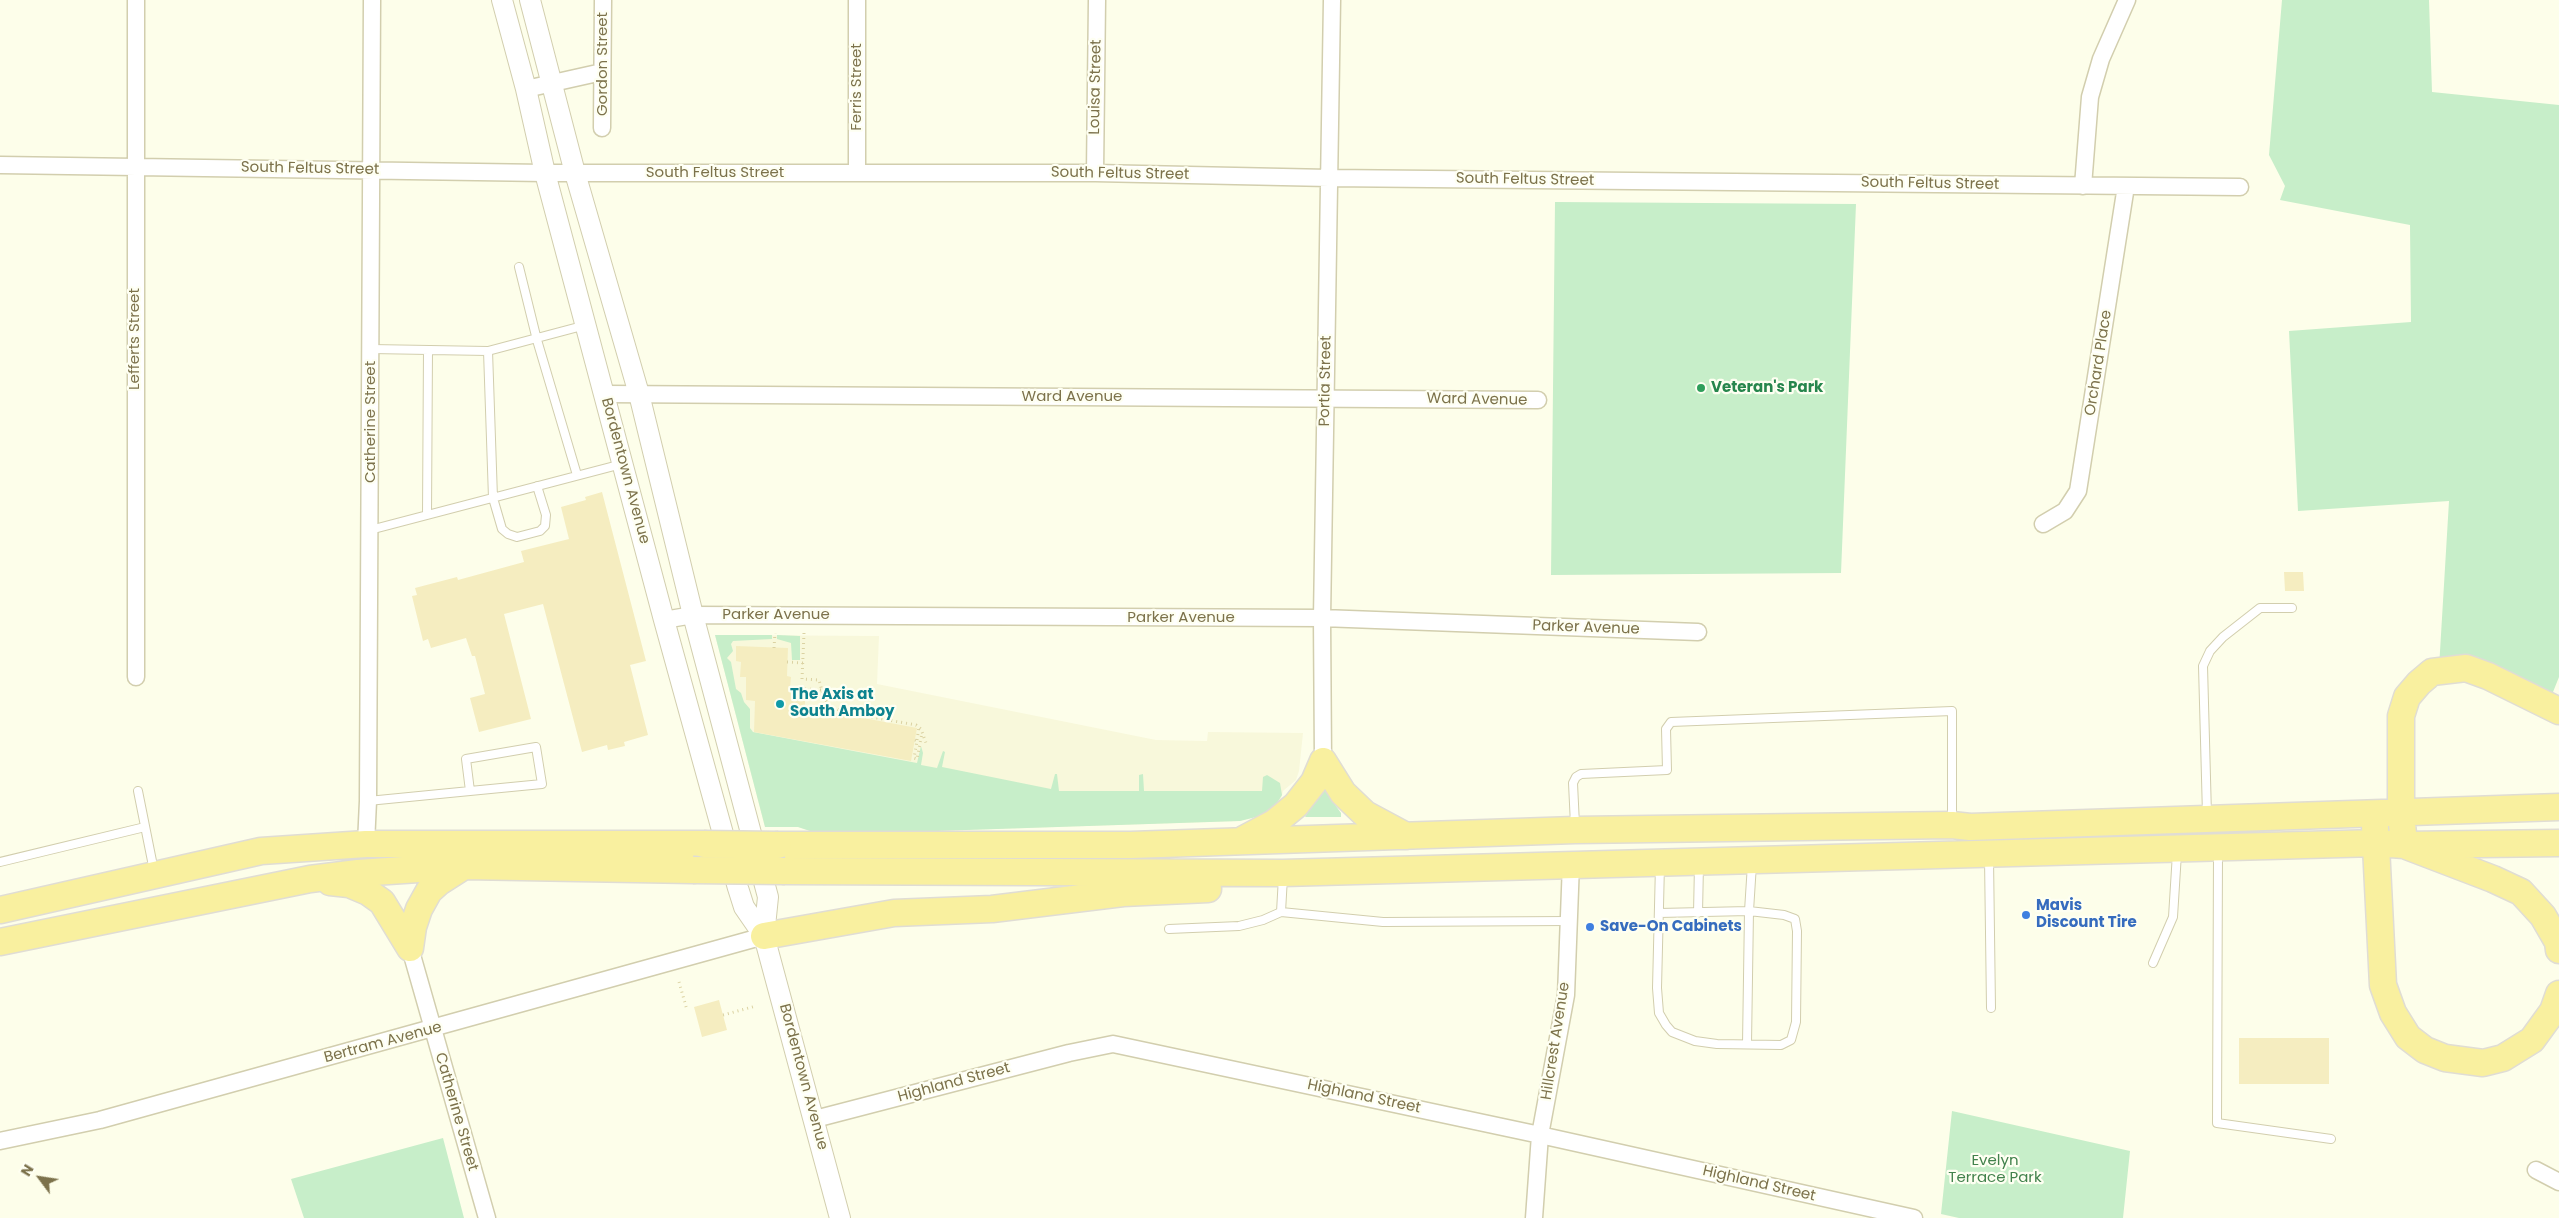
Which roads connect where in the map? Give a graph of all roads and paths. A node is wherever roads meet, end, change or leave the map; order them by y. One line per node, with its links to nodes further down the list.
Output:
1 (136, 0): 15 (street, Lefferts Street)
2 (372, 0): 16 (street, Catherine Street)
3 (502, 0): 12 (street, Bordentown Avenue)
4 (530, 0): 11 (street, Bordentown Avenue)
5 (603, 0): 10 (street, Gordon Street)
6 (856, 0): 19 (street, Ferris Street)
7 (1097, 0): 20 (street, Louisa Street)
8 (1332, 0): 21 (street, Portia Street)
9 (2127, 0): 22 (street)
10 (602, 72): 11 (street); 13 (street, Gordon Street)
11 (553, 84): 12 (street); 18 (street, Bordentown Avenue)
12 (526, 89): 17 (street, Bordentown Avenue)
13 (602, 128)
14 (0, 165): 15 (street, South Feltus Street)
15 (135, 167): 16 (street, South Feltus Street); 52 (street, Lefferts Street)
16 (372, 170): 17 (street, South Feltus Street); 28 (street, Catherine Street)
17 (545, 173): 18 (street, South Feltus Street); 26 (street, Bordentown Avenue)
18 (575, 173): 19 (street, South Feltus Street); 32 (street, Bordentown Avenue)
19 (857, 173): 20 (street, South Feltus Street)
20 (1095, 173): 21 (street, South Feltus Street)
21 (1329, 178): 22 (street, South Feltus Street); 33 (street, Portia Street)
22 (2084, 186): 23 (street, South Feltus Street)
23 (2126, 186): 24 (street, South Feltus Street); 40 (street, Orchard Place)
24 (2240, 187)
25 (519, 267): 27 (lane)
26 (587, 325): 27 (lane); 31 (street, Bordentown Avenue)
27 (537, 340): 30 (lane); 36 (lane)
28 (371, 349): 29 (lane); 41 (street, Catherine Street)
29 (428, 350): 30 (lane); 39 (lane)
30 (488, 351): 38 (lane)
31 (606, 394): 32 (street, Ward Avenue); 35 (street, Bordentown Avenue)
32 (639, 394): 33 (street, Ward Avenue); 43 (street, Bordentown Avenue)
33 (1326, 398): 34 (street, Ward Avenue); 44 (street, Portia Street)
34 (1538, 400)
35 (624, 463): 36 (lane); 45 (street, Bordentown Avenue)
36 (577, 476): 37 (lane)
37 (537, 486): 38 (lane); 38 (lane)
38 (492, 498): 39 (lane)
39 (427, 515): 41 (lane)
40 (2043, 524)
41 (370, 530): 64 (street, Catherine Street)
42 (2292, 608): 68 (lane)
43 (692, 615): 44 (street, Parker Avenue); 45 (street, Parker Avenue); 60 (street, Bordentown Avenue)
44 (1322, 618): 46 (street, Parker Avenue); 61 (street, Portia Street)
45 (664, 620): 59 (street, Bordentown Avenue)
46 (1698, 632)
47 (774, 633): 49 (path)
48 (804, 633): 51 (path)
49 (774, 648)
50 (787, 662): 51 (path)
51 (803, 663): 54 (path)
52 (136, 678)
53 (805, 689): 54 (path)
54 (822, 690): 56 (path)
55 (2559, 711): 66 (highway)
56 (919, 726): 57 (path); 57 (path)
57 (922, 732): 58 (path)
58 (926, 743)
59 (703, 761): 60 (street); 97 (street, Bordentown Avenue)
60 (730, 761): 97 (street, Bordentown Avenue)
61 (1324, 761): 72 (highway); 73 (highway)
62 (138, 791): 70 (lane)
63 (470, 791): 63 (lane); 64 (lane)
64 (368, 801): 76 (street, Catherine Street)
65 (2559, 807): 66 (highway)
66 (2402, 813): 67 (highway); 77 (highway)
67 (2373, 814): 68 (highway); 74 (highway)
68 (2207, 819): 69 (highway)
69 (1952, 825): 71 (highway); 71 (lane)
70 (146, 827): 84 (lane); 88 (lane)
71 (1575, 830): 72 (highway)
72 (1408, 837): 73 (highway)
73 (1240, 841): 76 (highway, bridge)
74 (2377, 843): 77 (highway); 78 (highway); 103 (highway)
75 (2559, 843): 77 (highway)
76 (366, 844): 88 (highway)
77 (2404, 845): 100 (highway)
78 (2218, 847): 79 (highway); 112 (lane)
79 (2178, 848): 80 (highway); 101 (lane)
80 (1989, 853): 81 (highway); 105 (lane)
81 (1752, 859): 82 (highway); 92 (lane)
82 (1700, 860): 83 (highway); 94 (lane)
83 (1660, 861): 85 (highway); 93 (lane)
84 (0, 862)
85 (1571, 863): 87 (highway); 95 (street, Hillcrest Avenue)
86 (464, 866): 87 (highway, bridge); 89 (highway); 99 (highway)
87 (1283, 873): 91 (lane); 97 (highway)
88 (155, 876): 90 (highway)
89 (310, 879): 98 (highway); 99 (highway)
90 (0, 910)
91 (1282, 912): 95 (lane); 96 (lane)
92 (1749, 912): 94 (lane); 109 (lane); 109 (lane)
93 (1659, 913): 94 (lane); 109 (lane)
94 (1698, 913)
95 (1569, 921): 111 (street, Hillcrest Avenue)
96 (1168, 929)
97 (764, 936): 108 (street, Bertram Avenue); 110 (street, Bordentown Avenue)
98 (0, 942)
99 (410, 948): 108 (street, Catherine Street)
100 (2559, 950)
101 (2153, 963)
102 (679, 982): 106 (path)
103 (2559, 994)
104 (756, 1006): 107 (path)
105 (1991, 1008)
106 (686, 1010)
107 (723, 1015)
108 (433, 1029): 113 (street, Bertram Avenue); 116 (street, Catherine Street)
109 (1747, 1044)
110 (815, 1119): 111 (street, Highland Street); 117 (street, Bordentown Avenue)
111 (1540, 1135): 118 (street, Hillcrest Avenue); 119 (street, Highland Street)
112 (2331, 1138)
113 (0, 1141)
114 (2536, 1170): 115 (street)
115 (2559, 1182)
116 (487, 1218)
117 (837, 1218)
118 (1534, 1218)
119 (1914, 1218)

